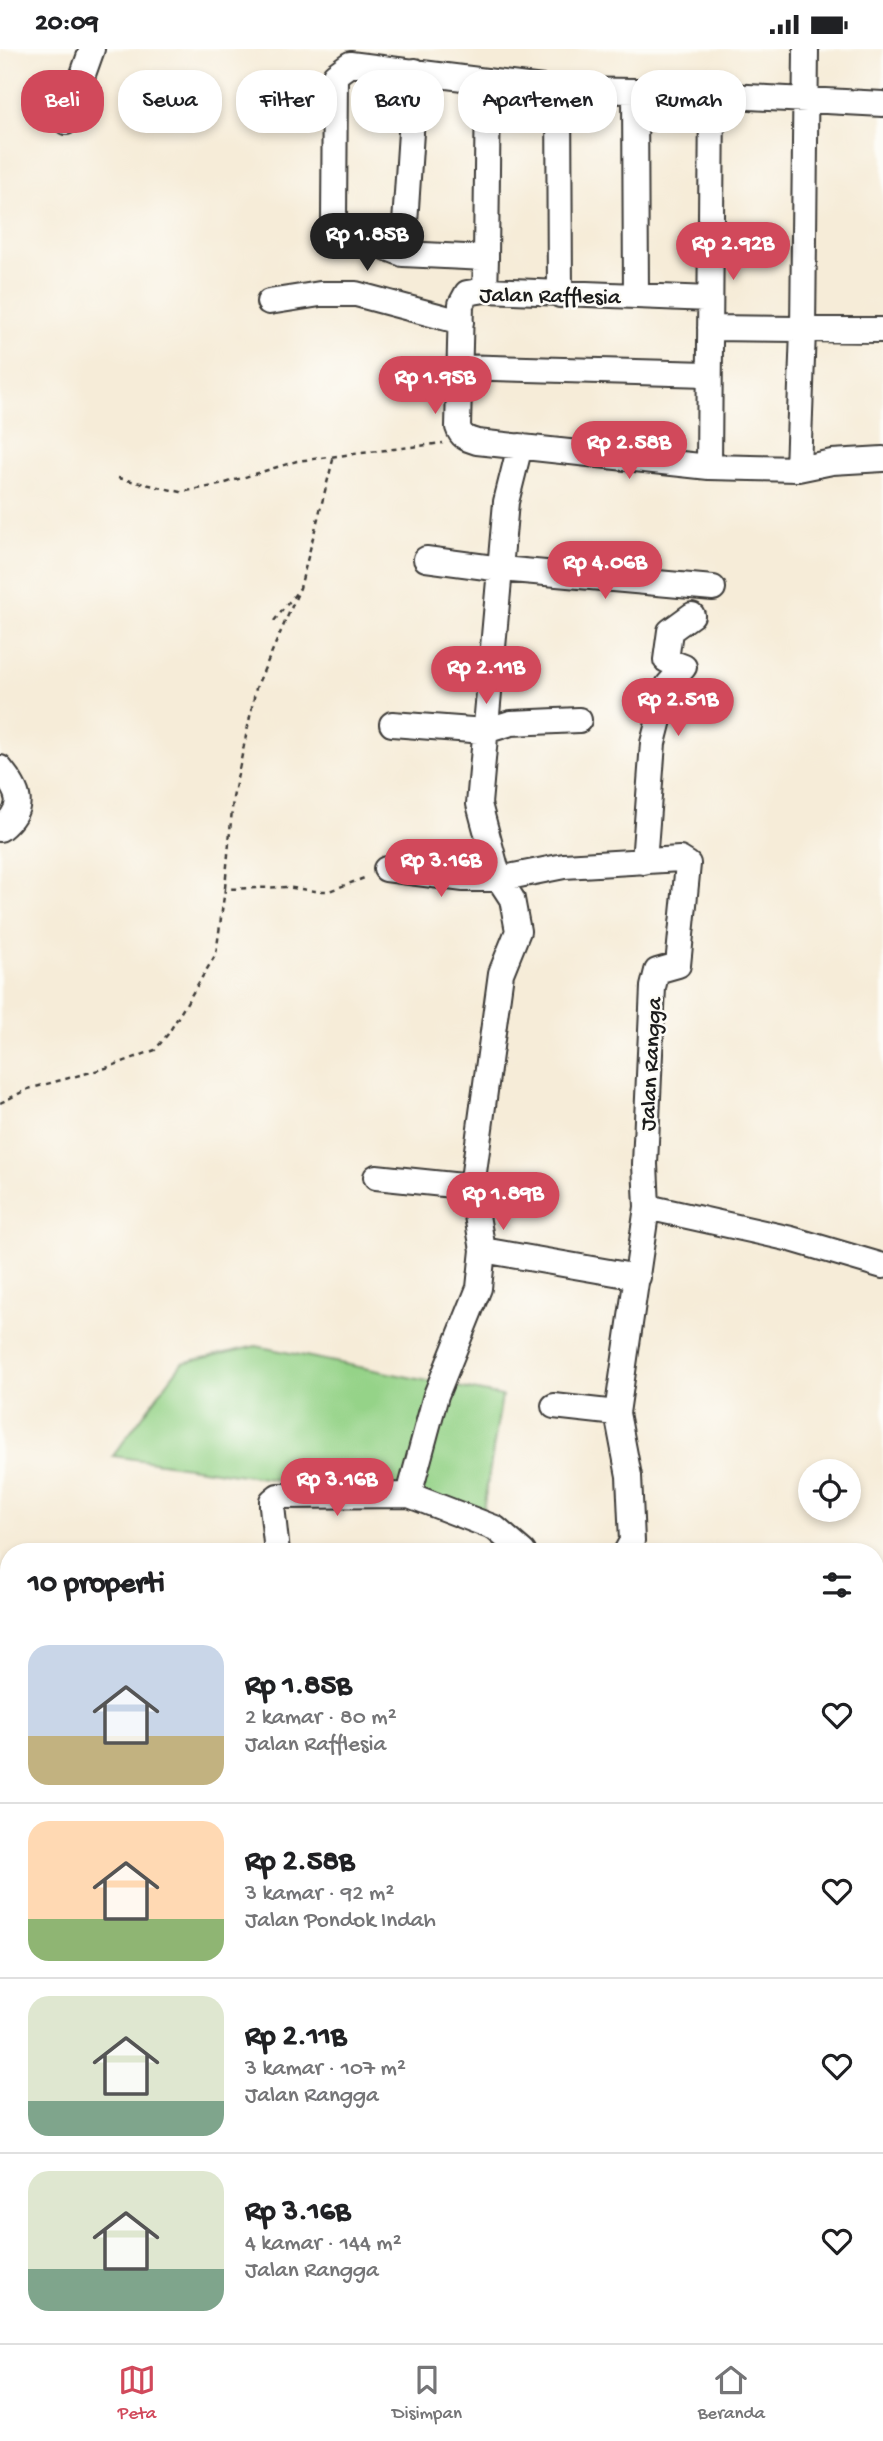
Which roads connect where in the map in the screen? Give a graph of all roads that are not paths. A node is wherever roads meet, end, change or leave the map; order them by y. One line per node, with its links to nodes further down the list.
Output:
1 (92, 49): 3 (street)
2 (806, 49): 6 (street)
3 (85, 70)
4 (406, 70): 13 (street)
5 (746, 97): 6 (street)
6 (804, 100): 7 (street); 22 (street)
7 (883, 104)
8 (411, 133): 13 (street)
9 (487, 133): 14 (street)
10 (559, 133): 16 (street)
11 (635, 133): 17 (street)
12 (712, 133): 18 (street)
13 (403, 254): 14 (street)
14 (486, 258): 15 (street)
15 (485, 290): 16 (street, Jalan Rafflesia); 20 (street, Jalan Rafflesia)
16 (561, 295): 17 (street, Jalan Rafflesia)
17 (636, 296): 18 (street, Jalan Rafflesia)
18 (710, 299): 21 (street)
19 (269, 302): 20 (street)
20 (461, 322): 24 (street, Jalan Rafflesia)
21 (710, 328): 22 (street); 25 (street)
22 (803, 330): 23 (street); 29 (street)
23 (883, 330)
24 (459, 367): 25 (street); 26 (street, Jalan Rafflesia)
25 (708, 374): 28 (street)
26 (520, 446): 28 (street); 31 (street)
27 (883, 459): 29 (street)
28 (709, 467): 29 (street)
29 (798, 470)
30 (426, 559): 31 (street)
31 (501, 569): 32 (street); 36 (street)
32 (713, 588)
33 (692, 615): 39 (street)
34 (579, 720): 36 (street)
35 (392, 724): 36 (street)
36 (485, 731): 41 (street)
37 (0, 768): 38 (street)
38 (0, 829)
39 (644, 862): 41 (street, Jalan Rangga); 44 (street, Jalan Rangga)
40 (386, 869): 41 (street, Jalan Rangga)
41 (499, 879): 43 (street)
42 (376, 1177): 43 (street)
43 (472, 1187): 45 (street)
44 (648, 1207): 46 (street); 47 (street)
45 (483, 1250): 47 (street); 50 (street)
46 (883, 1266)
47 (638, 1277): 49 (street)
48 (554, 1406): 49 (street)
49 (617, 1413): 53 (street)
50 (410, 1495): 51 (street); 52 (street)
51 (276, 1543)
52 (512, 1543)
53 (631, 1543)

